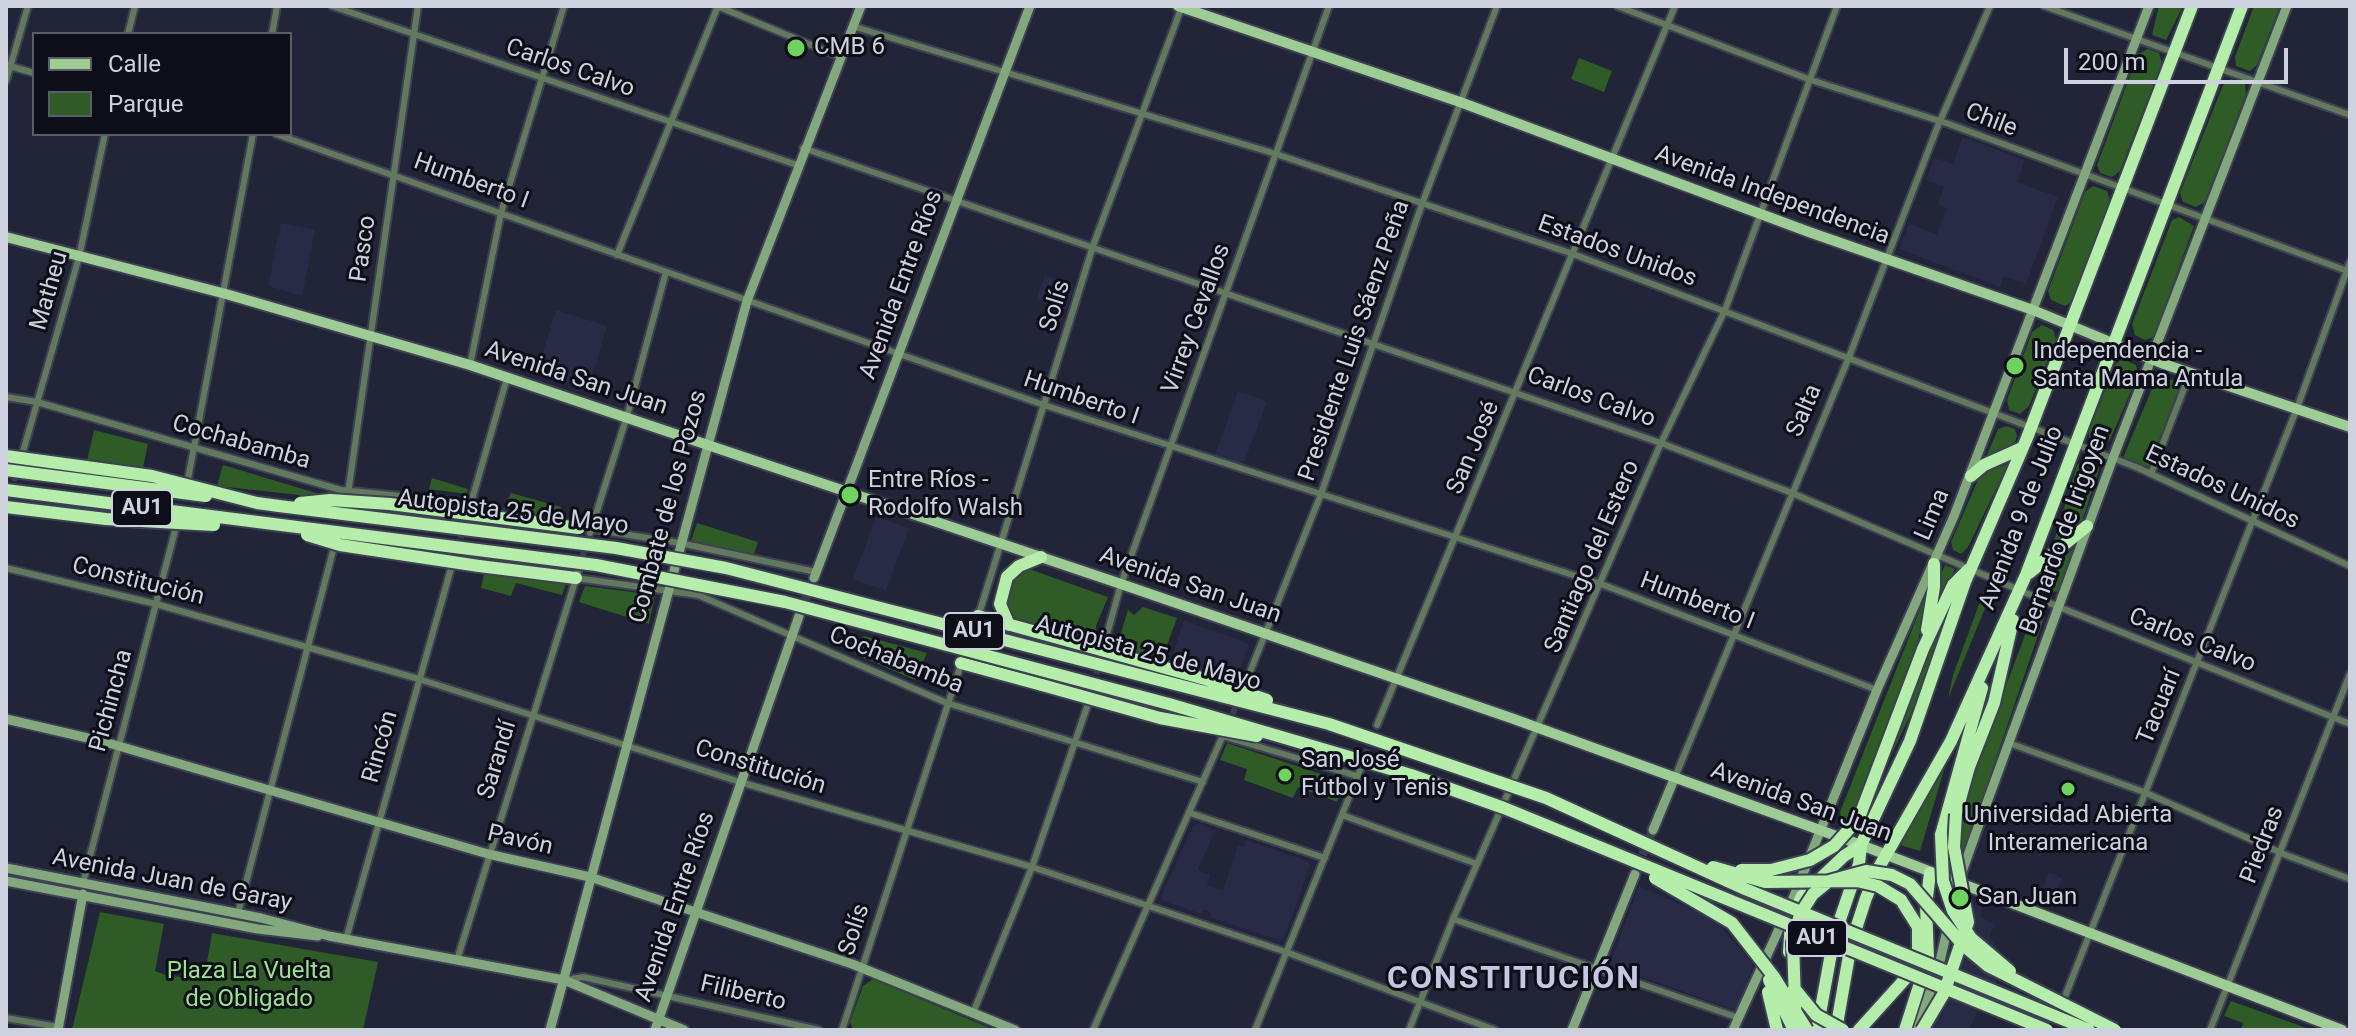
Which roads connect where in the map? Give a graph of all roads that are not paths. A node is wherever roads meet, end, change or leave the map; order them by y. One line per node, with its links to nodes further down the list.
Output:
1 (28, 6): 31 (street)
2 (135, 6): 24 (street)
3 (277, 6): 25 (street)
4 (332, 6): 26 (street, Carlos Calvo)
5 (418, 6): 26 (street, Pasco)
6 (564, 6): 35 (street)
7 (717, 6): 30 (street); 43 (street)
8 (861, 6): 22 (street, Combate de los Pozos)
9 (1030, 6): 33 (street, Avenida Entre Ríos)
10 (1180, 6): 28 (main road, Avenida Independencia); 40 (street, Solís)
11 (1329, 6): 28 (street, Virrey Cevallos)
12 (1497, 6): 39 (street, Presidente Luis Sáenz Peña)
13 (1617, 6): 23 (street, Chile)
14 (1675, 6): 23 (street, San José)
15 (1837, 6): 36 (street, Santiago del Estero)
16 (1990, 6): 42 (street, Salta)
17 (2044, 6): 27 (street)
18 (2149, 6): 27 (street, Lima)
19 (2192, 6): 29 (highway, Avenida 9 de Julio)
20 (2242, 6): 32 (highway, Avenida 9 de Julio)
21 (2287, 6): 38 (street, Bernardo de Irigoyen)
22 (852, 26): 30 (street, Combate de los Pozos); 33 (street, Estados Unidos)
23 (1667, 26): 36 (street, Chile); 49 (street, San José)
24 (128, 32)
25 (272, 32)
26 (414, 34): 35 (street, Carlos Calvo); 51 (street, Pasco)
27 (2137, 37): 29 (street); 52 (street, Lima)
28 (1313, 52): 39 (main road, Avenida Independencia); 48 (street, Virrey Cevallos)
29 (2174, 52): 32 (street); 53 (highway, Avenida 9 de Julio)
30 (840, 57): 47 (street, Combate de los Pozos)
31 (8, 66): 34 (street); 37 (street)
32 (2218, 67): 38 (street); 56 (highway, Avenida 9 de Julio)
33 (1003, 70): 40 (street, Estados Unidos); 54 (street, Avenida Entre Ríos)
34 (32, 72)
35 (541, 79): 43 (street, Carlos Calvo); 57 (street)
36 (1811, 80): 42 (street, Chile); 58 (street, Santiago del Estero)
37 (6, 81)
38 (2259, 82): 41 (street); 59 (street, Bernardo de Irigoyen)
39 (1460, 102): 49 (main road, Avenida Independencia); 55 (street, Presidente Luis Sáenz Peña)
40 (1143, 112): 48 (street, Estados Unidos); 61 (street, Solís)
41 (2350, 115)
42 (1941, 121): 52 (street, Chile); 65 (street, Salta)
43 (668, 122): 50 (street, Carlos Calvo); 63 (street)
44 (105, 136): 64 (street, Matheu)
45 (253, 136): 70 (street)
46 (282, 136): 51 (street, Humberto I)
47 (803, 148): 50 (street, Combate de los Pozos); 54 (street, Carlos Calvo)
48 (1276, 154): 55 (street, Estados Unidos); 69 (street, Virrey Cevallos)
49 (1613, 159): 58 (main road, Avenida Independencia); 62 (street, San José)
50 (797, 165): 71 (street, Combate de los Pozos)
51 (393, 173): 57 (street, Humberto I); 75 (street, Pasco)
52 (2084, 177): 53 (street, Chile); 73 (street, Lima)
53 (2123, 189): 56 (street, Chile); 74 (highway, Avenida 9 de Julio)
54 (955, 198): 61 (street, Carlos Calvo); 78 (street, Avenida Entre Ríos)
55 (1422, 204): 62 (street, Estados Unidos); 76 (street, Presidente Luis Sáenz Peña)
56 (2165, 205): 59 (street, Chile); 77 (highway, Avenida 9 de Julio)
57 (501, 213): 63 (street, Humberto I); 81 (street)
58 (1763, 215): 65 (main road, Avenida Independencia); 72 (street, Santiago del Estero)
59 (2205, 218): 68 (street, Chile); 80 (street, Bernardo de Irigoyen)
60 (6, 237): 64 (main road, Avenida San Juan)
61 (1093, 246): 69 (street, Carlos Calvo); 87 (street, Solís)
62 (1573, 254): 72 (street, Estados Unidos); 84 (street, San José)
63 (617, 255): 67 (street, Humberto I)
64 (79, 257): 70 (main road, Avenida San Juan); 86 (street, Matheu)
65 (1887, 260): 73 (main road, Avenida Independencia); 79 (street, Salta)
66 (2350, 262): 68 (street, Tacuarí)
67 (666, 272): 71 (street, Humberto I); 90 (street)
68 (2348, 272): 88 (street, Tacuarí)
69 (1226, 291): 76 (street, Carlos Calvo); 96 (street, Virrey Cevallos)
70 (226, 294): 75 (main road, Avenida San Juan); 98 (street)
71 (747, 301): 78 (street, Humberto I); 94 (street, Combate de los Pozos)
72 (1725, 310): 79 (street, Estados Unidos); 93 (street, Santiago del Estero)
73 (2033, 310): 74 (main road, Avenida Independencia); 89 (street, Lima)
74 (2070, 326): 77 (main road, Avenida Independencia); 91 (highway, Avenida 9 de Julio)
75 (370, 335): 81 (main road, Avenida San Juan); 109 (street, Pasco)
76 (1375, 342): 84 (street, Carlos Calvo); 110 (street, Presidente Luis Sáenz Peña)
77 (2113, 343): 80 (main road, Avenida Independencia); 95 (highway, Avenida 9 de Julio)
78 (898, 355): 87 (street, Humberto I); 107 (street, Avenida Entre Ríos)
79 (1849, 357): 89 (street, Estados Unidos); 108 (street, Salta)
80 (2152, 359): 82 (main road, Avenida Independencia); 101 (street, Bernardo de Irigoyen)
81 (470, 365): 83 (main road, Avenida San Juan)
82 (2191, 373): 88 (main road, Avenida Independencia); 103 (street)
83 (507, 378): 90 (main road, Avenida San Juan); 109 (street, Cochabamba)
84 (1518, 391): 93 (street, Carlos Calvo); 120 (street, San José)
85 (6, 397): 86 (street, Cochabamba)
86 (37, 402): 98 (street, Cochabamba); 99 (street, Matheu)
87 (1044, 405): 96 (street, Humberto I); 122 (street, Solís)
88 (2297, 408): 92 (main road, Avenida Independencia); 115 (street, Tacuarí)
89 (1995, 414): 91 (street, Estados Unidos); 104 (street, Lima)
90 (627, 416): 94 (main road, Avenida San Juan); 119 (street)
91 (2031, 427): 95 (street, Estados Unidos); 97 (highway, Avenida 9 de Julio)
92 (2350, 427)
93 (1661, 443): 108 (street, Carlos Calvo); 134 (street, Santiago del Estero)
94 (709, 444): 107 (main road, Avenida San Juan); 121 (street, Combate de los Pozos)
95 (2075, 444): 101 (street, Estados Unidos); 132 (highway, Avenida 9 de Julio)
96 (1169, 448): 110 (street, Humberto I); 133 (street, Virrey Cevallos)
97 (2022, 448): 104 (highway); 129 (highway, Avenida 9 de Julio)
98 (195, 449): 105 (street); 109 (street, Cochabamba)
99 (22, 455)
100 (6, 456): 111 (highway, bridge)
101 (2113, 458): 103 (street, Estados Unidos); 117 (street, Bernardo de Irigoyen)
102 (6, 470): 111 (highway, Autopista 25 de Mayo / AU1, bridge)
103 (2151, 474): 115 (street, Estados Unidos)
104 (1971, 476): 125 (street, Lima)
105 (188, 479)
106 (6, 490): 114 (highway, Autopista 25 de Mayo / AU1, bridge)
107 (846, 491): 122 (main road, Avenida San Juan); 131 (street, Avenida Entre Ríos)
108 (1792, 493): 125 (street, Carlos Calvo); 143 (street, Salta)
109 (348, 494)
110 (1321, 494): 120 (street, Humberto I); 142 (street, Presidente Luis Sáenz Peña)
111 (257, 503): 112 (highway, Autopista 25 de Mayo / AU1, bridge)
112 (279, 506): 119 (highway, bridge); 161 (highway, Autopista 25 de Mayo / AU1, bridge)
113 (6, 507): 114 (highway, bridge)
114 (255, 523): 116 (highway, Autopista 25 de Mayo / AU1, bridge)
115 (2252, 523): 127 (street, Estados Unidos); 150 (street, Tacuarí)
116 (277, 526): 130 (highway, bridge); 169 (highway, Autopista 25 de Mayo / AU1, bridge)
117 (2087, 526): 132 (highway); 138 (street, Bernardo de Irigoyen)
118 (176, 527): 137 (street, Pichincha)
119 (586, 530): 121 (street)
120 (1455, 538): 134 (street, Humberto I); 152 (street, San José)
121 (680, 543): 131 (street); 135 (street, Combate de los Pozos)
122 (1002, 544): 124 (main road, Avenida San Juan); 140 (street, Solís)
123 (334, 547): 146 (street)
124 (1041, 557): 133 (main road, Avenida San Juan); 141 (highway)
125 (1936, 558): 129 (street, Carlos Calvo); 148 (highway); 155 (street, Lima)
126 (452, 565): 153 (street, Rincón)
127 (2350, 566)
128 (6, 568): 137 (street, Constitución)
129 (1971, 568): 136 (street, Carlos Calvo); 148 (highway); 183 (highway, Avenida 9 de Julio)
130 (577, 575): 135 (street, Cochabamba); 158 (street, Sarandí)
131 (815, 575)
132 (2026, 575): 136 (highway, Avenida 9 de Julio)
133 (1121, 584): 142 (main road, Avenida San Juan); 145 (street, Virrey Cevallos)
134 (1601, 584): 143 (street, Humberto I); 164 (street, Santiago del Estero)
135 (668, 589): 144 (street, Cochabamba); 165 (street, Combate de los Pozos)
136 (2020, 590): 138 (street, Carlos Calvo); 147 (highway, Avenida 9 de Julio); 243 (highway, bridge)
137 (156, 604): 146 (street, Constitución); 168 (street, Pichincha)
138 (2059, 607): 150 (street, Carlos Calvo); 167 (street, Bernardo de Irigoyen)
139 (799, 616): 144 (street, Avenida Entre Ríos)
140 (978, 618): 141 (highway)
141 (1009, 625): 161 (highway, bridge)
142 (1266, 633): 152 (main road, Avenida San Juan); 154 (street, Presidente Luis Sáenz Peña)
143 (1734, 634): 155 (street, Humberto I); 170 (street, Salta)
144 (791, 636): 157 (street, Cochabamba); 171 (street, Avenida Entre Ríos)
145 (1104, 645)
146 (308, 646): 153 (street, Constitución); 173 (street)
147 (1995, 648): 186 (highway, Avenida 9 de Julio); 217 (highway, bridge)
148 (1923, 649): 188 (highway, bridge)
149 (962, 661): 157 (street, Solís); 169 (highway, bridge)
150 (2197, 663): 159 (street, Carlos Calvo); 174 (street, Tacuarí)
151 (2350, 674): 159 (street, Piedras)
152 (1397, 678): 163 (street, San José); 164 (main road, Avenida San Juan)
153 (419, 679): 158 (street, Constitución); 177 (street, Rincón)
154 (1244, 687)
155 (1877, 690): 180 (street, Lima)
156 (1089, 701): 166 (street)
157 (947, 703): 166 (street, Cochabamba); 179 (street, Solís)
158 (531, 713): 165 (street, Constitución); 185 (street, Sarandí)
159 (2333, 717): 162 (street, Carlos Calvo); 184 (street, Piedras)
160 (6, 719): 168 (street, Pavón)
161 (1329, 724): 181 (highway, Autopista 25 de Mayo / AU1, bridge)
162 (2350, 724)
163 (1377, 725)
164 (1539, 728): 170 (main road, Avenida San Juan); 189 (street, Santiago del Estero)
165 (626, 743): 171 (street, Constitución); 194 (street, Combate de los Pozos)
166 (1076, 743): 172 (street, Cochabamba); 190 (street)
167 (2009, 743): 174 (street); 198 (street, Bernardo de Irigoyen)
168 (119, 746): 173 (street, Pavón); 197 (street, Pichincha)
169 (1324, 748): 182 (highway, Autopista 25 de Mayo / AU1, bridge)
170 (1675, 777): 178 (street, Salta); 180 (main road, Avenida San Juan)
171 (740, 782): 179 (street, Constitución); 203 (street, Avenida Entre Ríos)
172 (1203, 782): 175 (street); 176 (street)
173 (270, 791): 177 (street, Pavón); 204 (street)
174 (2144, 792): 184 (street); 206 (street, Tacuarí)
175 (1190, 813): 187 (street); 202 (street)
176 (1342, 815): 187 (street); 189 (street)
177 (378, 824): 185 (street, Pavón); 208 (street, Rincón)
178 (1653, 830)
179 (906, 831): 190 (street, Constitución); 212 (street, Solís)
180 (1822, 831): 183 (main road, Avenida San Juan); 200 (street, Lima)
181 (1639, 838): 188 (highway, bridge); 245 (highway, Autopista 25 de Mayo / AU1, bridge)
182 (1588, 842): 211 (highway, bridge); 244 (highway, Autopista 25 de Mayo / AU1, bridge)
183 (1861, 845): 186 (main road, Avenida San Juan); 199 (highway); 238 (highway)
184 (2280, 852): 195 (street); 215 (street, Piedras)
185 (488, 854): 194 (street, Pavón); 210 (street, Sarandí)
186 (1886, 855): 192 (main road, Avenida San Juan); 239 (highway, Avenida 9 de Julio)
187 (1325, 858): 209 (street)
188 (1704, 863): 241 (highway, bridge)
189 (1477, 864): 205 (street, Santiago del Estero)
190 (1032, 867): 202 (street, Constitución); 219 (street)
191 (6, 868): 197 (street, Avenida Juan de Garay)
192 (1930, 873): 198 (main road, Avenida San Juan); 242 (highway)
193 (1635, 874): 213 (street)
194 (590, 877): 203 (street, Pavón); 214 (street, Combate de los Pozos)
195 (2350, 879)
196 (6, 881): 201 (street, Avenida Juan de Garay)
197 (83, 883): 201 (street); 204 (street, Avenida Juan de Garay)
198 (1958, 883): 206 (main road, Avenida San Juan); 243 (street, Bernardo de Irigoyen)
199 (1813, 884): 200 (highway); 240 (highway, bridge)
200 (1794, 896): 221 (street, Lima)
201 (84, 897): 207 (street, Avenida Juan de Garay); 223 (street)
202 (1149, 906): 209 (street, Constitución); 229 (street)
203 (696, 910): 212 (street, Pavón); 216 (street, Avenida Entre Ríos)
204 (238, 913): 207 (street, Avenida Juan de Garay)
205 (1453, 919): 213 (street); 218 (street, Santiago del Estero)
206 (2091, 935): 215 (main road, Avenida San Juan); 244 (street, Tacuarí)
207 (329, 936): 208 (street, Avenida Juan de Garay)
208 (346, 939): 210 (street, Avenida Juan de Garay)
209 (1286, 952): 218 (street, Constitución); 230 (street)
210 (457, 960): 214 (street, Avenida Juan de Garay)
211 (1759, 960): 235 (highway, bridge); 236 (highway, bridge); 237 (highway, bridge)
212 (862, 968): 219 (street, Pavón); 227 (street, Solís)
213 (1596, 969): 221 (street); 233 (street)
214 (564, 980): 216 (street, Filiberto); 222 (street, Avenida Juan de Garay); 224 (street, Combate de los Pozos)
215 (2226, 988): 247 (street, Piedras); 248 (main road, Avenida San Juan)
216 (667, 994): 222 (street, Avenida Entre Ríos); 226 (street, Filiberto)
217 (2056, 1000): 236 (highway, bridge); 246 (highway, bridge)
218 (1421, 1001): 231 (street, Santiago del Estero); 232 (street, Constitución)
219 (973, 1013): 228 (street, Pavón)
220 (6, 1018): 223 (street)
221 (1739, 1018): 234 (street, Lima)
222 (656, 1025): 225 (street, Avenida Juan de Garay)
223 (58, 1029)
224 (550, 1030)
225 (684, 1030)
226 (819, 1030)
227 (842, 1030)
228 (1015, 1030)
229 (1093, 1030)
230 (1255, 1030)
231 (1409, 1030)
232 (1495, 1030)
233 (1572, 1030)
234 (1733, 1030)
235 (1777, 1030)
236 (1795, 1030)
237 (1807, 1030)
238 (1817, 1030)
239 (1836, 1030)
240 (1843, 1030)
241 (1859, 1030)
242 (1905, 1030)
243 (1920, 1030)
244 (2049, 1030)
245 (2089, 1030)
246 (2115, 1030)
247 (2210, 1030)
248 (2342, 1030)

